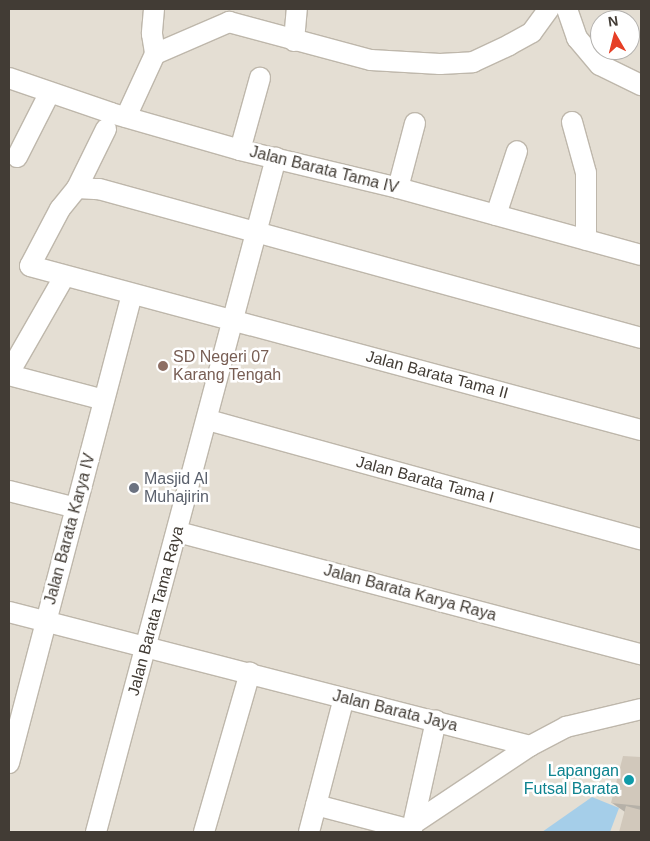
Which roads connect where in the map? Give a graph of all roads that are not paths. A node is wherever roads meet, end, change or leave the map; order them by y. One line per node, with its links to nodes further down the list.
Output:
1 (154, 9): 6 (street)
2 (297, 9): 5 (street)
3 (549, 9): 5 (street)
4 (567, 9): 9 (street)
5 (294, 41): 6 (street)
6 (155, 54): 11 (street)
7 (9, 78): 10 (street, Jalan Barata Tama IV)
8 (260, 78): 15 (street)
9 (641, 85)
10 (49, 94): 11 (street, Jalan Barata Tama IV); 17 (street)
11 (126, 117): 15 (street, Jalan Barata Tama IV)
12 (572, 122): 23 (street)
13 (415, 123): 20 (street)
14 (106, 129): 19 (street)
15 (240, 150): 18 (street, Jalan Barata Tama IV)
16 (517, 151): 21 (street)
17 (17, 156)
18 (276, 158): 20 (street, Jalan Barata Tama IV); 22 (street, Jalan Barata Tama Raya)
19 (77, 188): 22 (street); 25 (street, Jalan Barata Tama II)
20 (398, 188): 21 (street, Jalan Barata Tama IV)
21 (496, 215): 23 (street, Jalan Barata Tama IV)
22 (255, 235): 27 (street, Jalan Barata Tama Raya); 28 (street)
23 (586, 240): 24 (street, Jalan Barata Tama IV)
24 (641, 255)
25 (64, 277): 26 (street, Jalan Barata Tama II); 29 (street)
26 (132, 295): 27 (street, Jalan Barata Tama II); 30 (street, Jalan Barata Karya IV)
27 (233, 320): 31 (street, Jalan Barata Tama Raya); 32 (street, Jalan Barata Tama II)
28 (641, 338)
29 (9, 374): 30 (street)
30 (104, 400): 34 (street, Jalan Barata Karya IV)
31 (208, 420): 35 (street, Jalan Barata Tama Raya); 36 (street, Jalan Barata Tama I)
32 (641, 430)
33 (9, 491): 34 (street)
34 (76, 508): 38 (street, Jalan Barata Karya IV)
35 (178, 532): 39 (street, Jalan Barata Tama Raya); 40 (street, Jalan Barata Karya Raya)
36 (641, 539)
37 (9, 612): 38 (street, Jalan Barata Jaya)
38 (45, 622): 39 (street, Jalan Barata Jaya); 46 (street, Jalan Barata Karya IV)
39 (147, 646): 41 (street, Jalan Barata Jaya); 49 (street, Jalan Barata Tama Raya)
40 (641, 654)
41 (250, 673): 42 (street, Jalan Barata Jaya); 50 (street)
42 (344, 698): 44 (street, Jalan Barata Jaya); 47 (street)
43 (641, 709): 45 (street)
44 (436, 721): 45 (street, Jalan Barata Jaya); 48 (street)
45 (530, 746): 48 (street)
46 (9, 763)
47 (316, 805): 48 (street); 51 (street)
48 (412, 829)
49 (96, 832)
50 (204, 832)
51 (308, 832)

